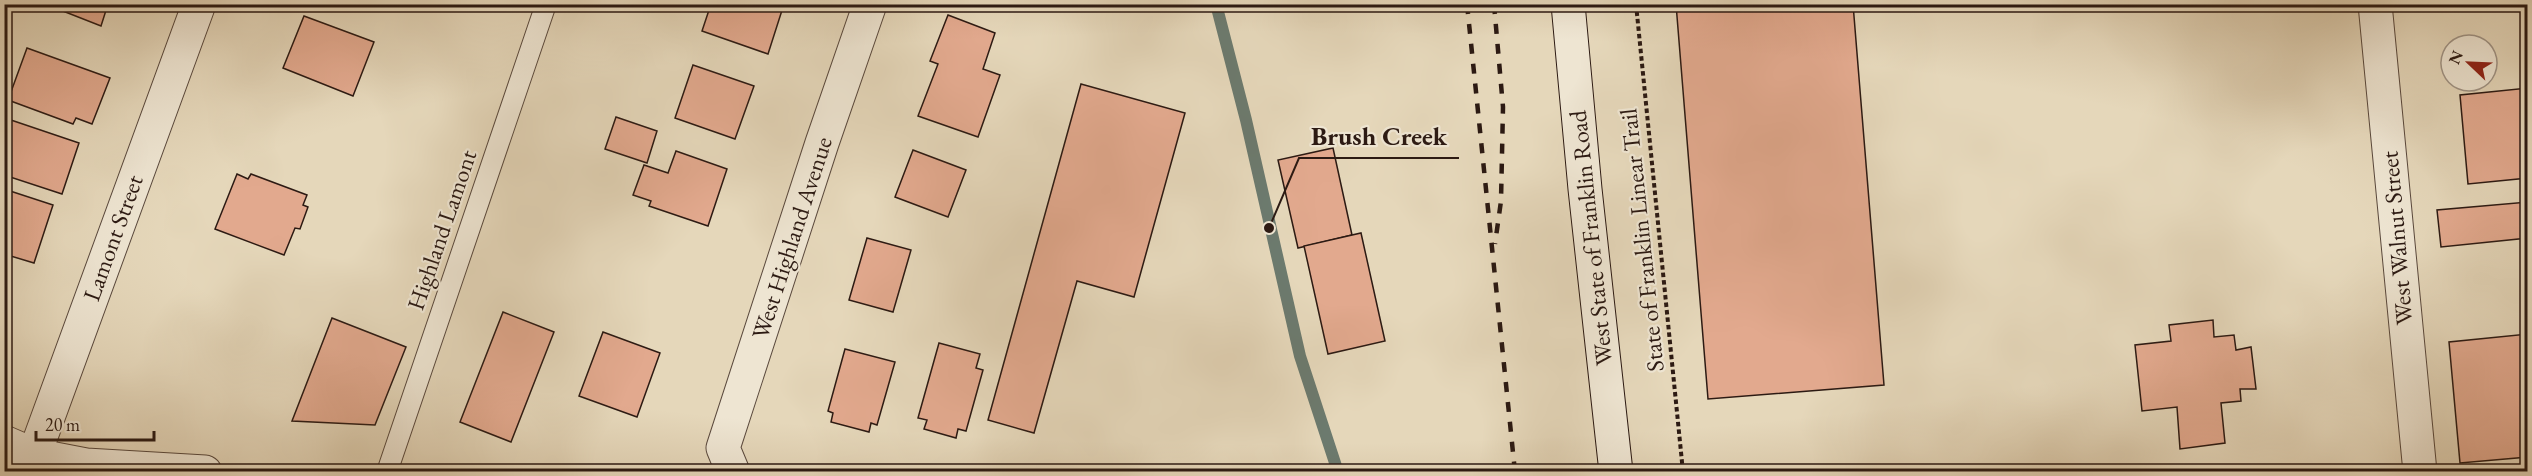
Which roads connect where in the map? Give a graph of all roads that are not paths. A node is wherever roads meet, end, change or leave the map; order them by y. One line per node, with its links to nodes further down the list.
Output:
1 (199, 4): 6 (street, Lamont Street)
2 (546, 4): 8 (lane, Highland Lamont)
3 (870, 4): 9 (street, West Highland Avenue)
4 (1568, 4): 10 (street, West State of Franklin Road)
5 (2375, 4): 11 (street, West Walnut Street)
6 (22, 456): 7 (street)
7 (205, 471)
8 (387, 471)
9 (733, 471)
10 (1616, 471)
11 (2420, 471)

